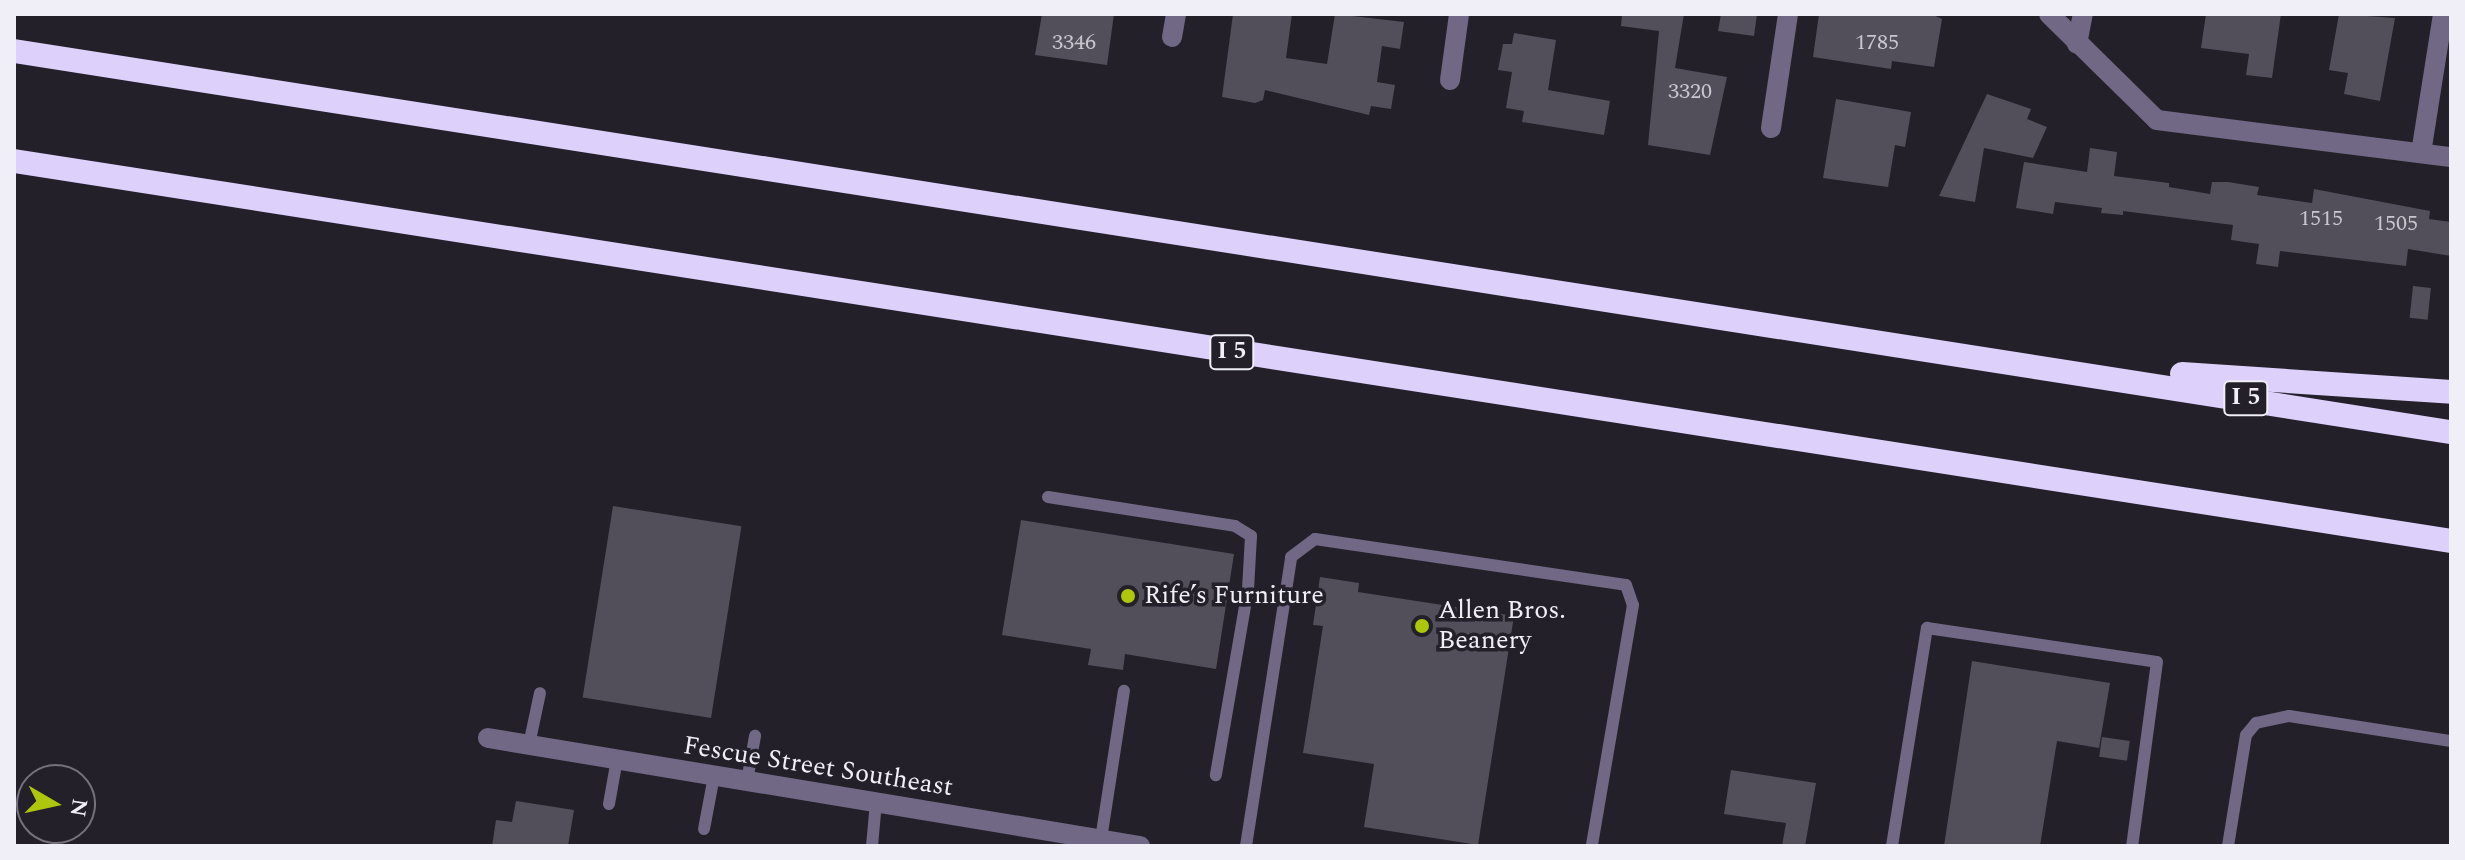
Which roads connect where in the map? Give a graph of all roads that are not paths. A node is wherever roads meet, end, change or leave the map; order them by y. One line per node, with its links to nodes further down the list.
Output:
1 (1176, 14): 7 (street)
2 (1459, 14): 10 (street)
3 (1788, 14): 11 (street)
4 (2049, 14): 8 (street)
5 (2083, 14): 8 (street)
6 (2443, 14): 12 (street)
7 (1172, 37)
8 (2077, 44): 12 (street)
9 (14, 51): 15 (highway, I 5)
10 (1450, 80)
11 (1771, 128)
12 (2421, 153): 13 (street)
13 (2451, 157)
14 (14, 161): 19 (highway, I 5)
15 (2042, 365): 16 (highway); 17 (highway, I 5)
16 (2451, 392)
17 (2451, 432)
18 (1048, 497): 27 (lane)
19 (2451, 541)
20 (1124, 691): 33 (lane)
21 (540, 693): 25 (lane)
22 (755, 736): 29 (lane)
23 (488, 738): 25 (street, Fescue Street Southeast)
24 (2451, 741): 41 (lane)
25 (529, 745): 26 (street, Fescue Street Southeast)
26 (617, 759): 28 (street, Fescue Street Southeast); 31 (lane)
27 (1216, 775)
28 (714, 776): 29 (street, Fescue Street Southeast); 32 (lane)
29 (747, 781): 30 (street, Fescue Street Southeast)
30 (876, 802): 34 (street, Fescue Street Southeast); 35 (lane)
31 (609, 804)
32 (704, 829)
33 (1101, 839): 34 (street, Fescue Street Southeast); 36 (street, Fescue Street Southeast)
34 (1060, 840)
35 (872, 846)
36 (1140, 846)
37 (1246, 846): 38 (lane)
38 (1592, 846)
39 (1892, 846): 40 (lane)
40 (2132, 846)
41 (2228, 846)

